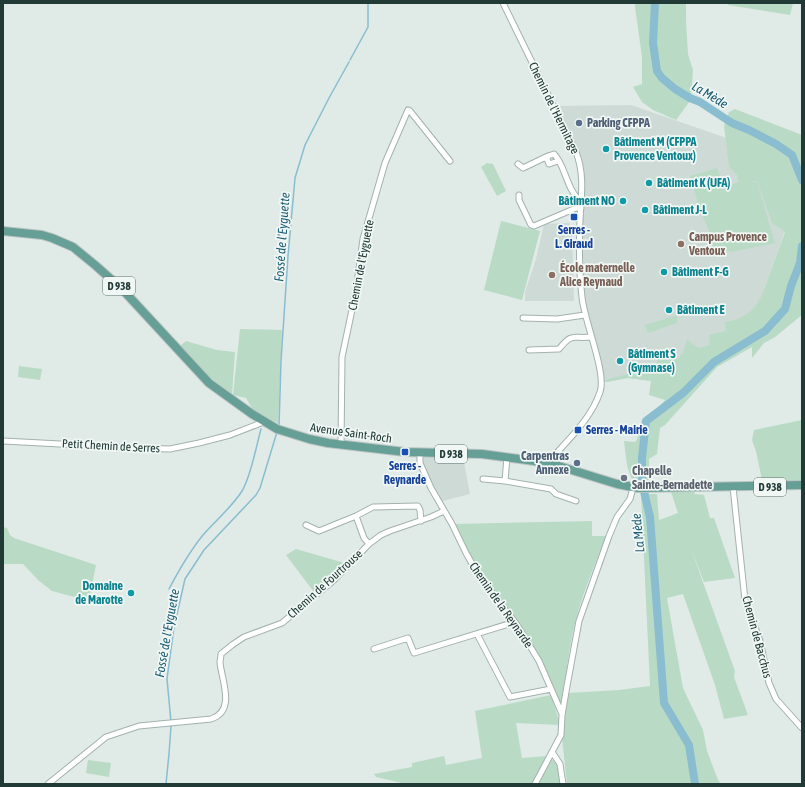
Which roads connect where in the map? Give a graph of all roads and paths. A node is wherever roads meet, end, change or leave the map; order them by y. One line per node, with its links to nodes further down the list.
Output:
1 (503, 3): 5 (street, Chemin de l'Hermitage)
2 (450, 161): 16 (street, Chemin de l'Eyguette)
3 (518, 164): 5 (street)
4 (518, 195): 7 (street)
5 (581, 201): 6 (street, Chemin de l'Hermitage)
6 (581, 208): 7 (street); 8 (street, Chemin de l'Hermitage)
7 (570, 210): 8 (street)
8 (580, 220): 10 (street, Chemin de l'Hermitage)
9 (3, 231): 14 (main road, Avenue Saint-Roch / D 938)
10 (584, 315): 11 (street); 12 (street, Chemin de l'Hermitage)
11 (523, 318)
12 (591, 337): 13 (street); 19 (street, Chemin de l'Hermitage)
13 (529, 350)
14 (262, 422): 15 (street, Petit Chemin de Serres); 16 (main road, Avenue Saint-Roch / D 938)
15 (3, 441)
16 (341, 445): 17 (main road, Avenue Saint-Roch / D 938)
17 (420, 453): 18 (main road, Avenue Saint-Roch / D 938); 26 (street, Chemin de la Reynarde)
18 (507, 457): 19 (main road, Avenue Saint-Roch / D 938); 21 (street)
19 (549, 463): 24 (main road, Avenue Saint-Roch / D 938)
20 (483, 479): 21 (street)
21 (505, 481): 25 (street)
22 (802, 485): 23 (main road, D 938)
23 (733, 487): 24 (main road, D 938); 36 (street, Chemin de Bacchus)
24 (639, 488): 35 (street)
25 (576, 500)
26 (444, 511): 28 (street, Chemin de Fourtrouse); 31 (street, Chemin de la Reynarde)
27 (356, 516): 28 (street); 29 (street); 30 (street)
28 (421, 521): 30 (street, Chemin de Fourtrouse)
29 (306, 524)
30 (369, 544): 38 (street, Chemin de Fourtrouse)
31 (515, 622): 32 (street); 34 (street, Chemin de la Reynarde)
32 (476, 634): 33 (street); 34 (street)
33 (374, 648)
34 (551, 689): 35 (street, Chemin de la Reynarde)
35 (562, 715): 37 (street)
36 (802, 728)
37 (552, 752): 39 (street); 40 (street)
38 (48, 784)
39 (535, 784)
40 (563, 784)

